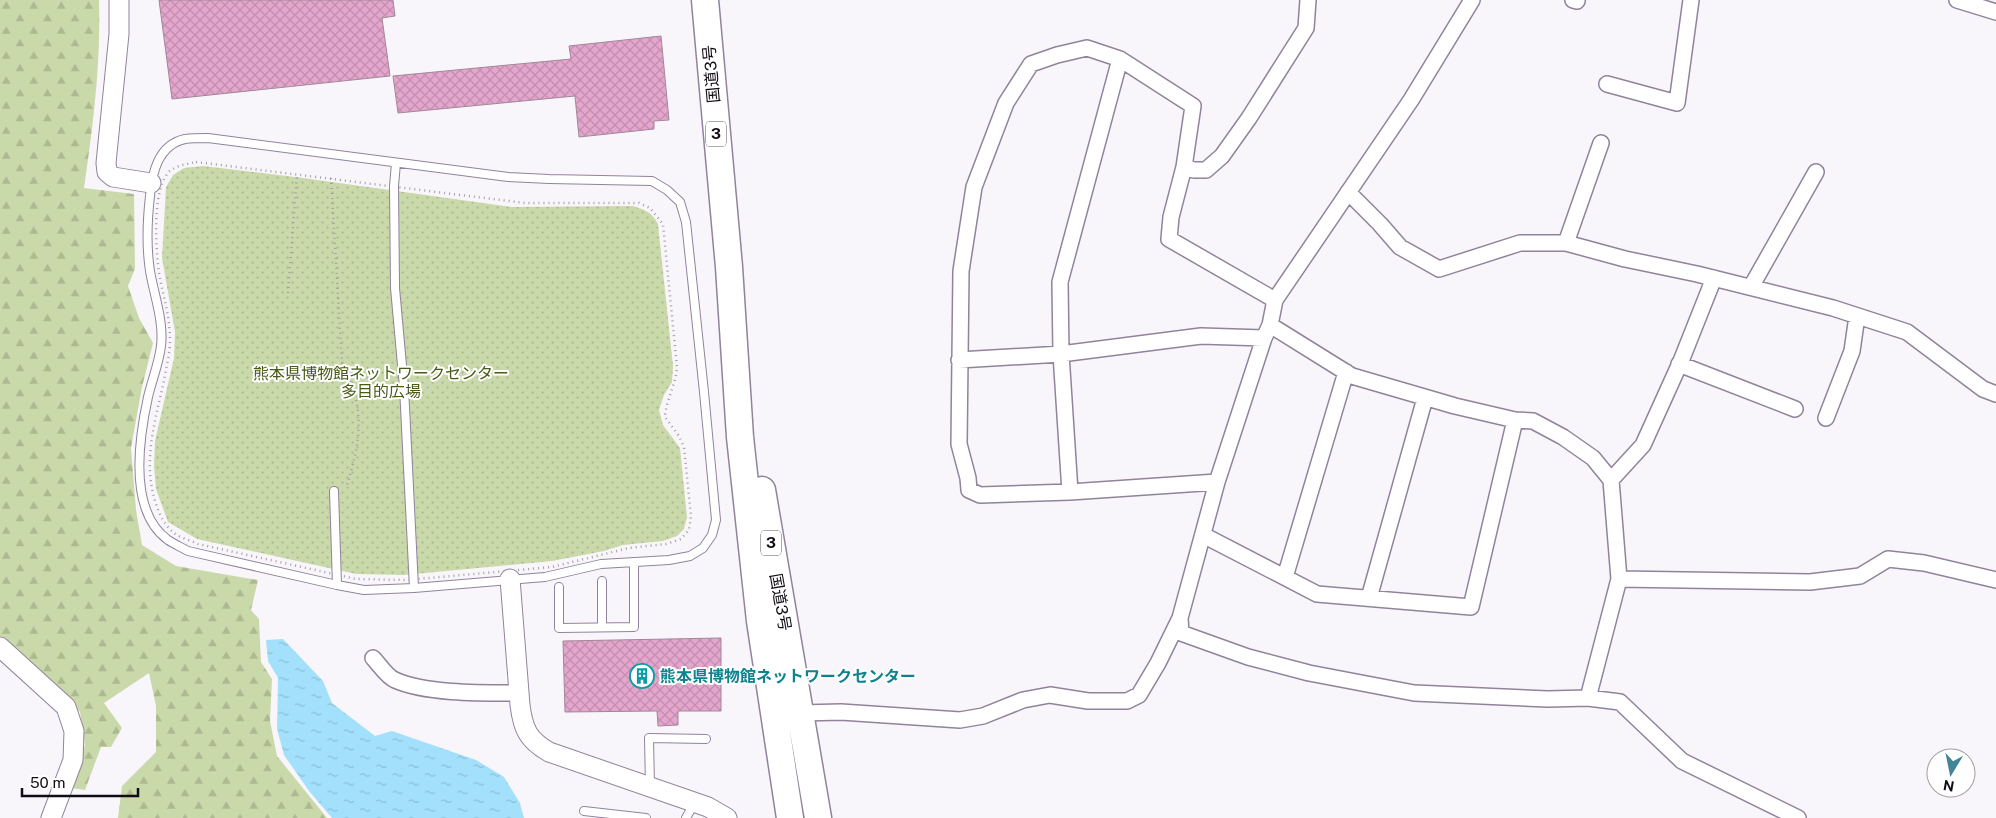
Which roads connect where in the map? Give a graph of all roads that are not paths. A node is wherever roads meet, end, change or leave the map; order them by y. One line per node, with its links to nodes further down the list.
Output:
1 (119, 0): 14 (street)
2 (705, 0): 17 (highway, 国道3号 / 3)
3 (1308, 0): 12 (street)
4 (1472, 0): 15 (street)
5 (1691, 0): 9 (street)
6 (1957, 0): 7 (street)
7 (1996, 12)
8 (1120, 59): 12 (street); 23 (street); 24 (street)
9 (1607, 84)
10 (1601, 143): 16 (street)
11 (396, 163): 14 (lane); 37 (lane); 45 (lane)
12 (1184, 167): 20 (street)
13 (1816, 172): 19 (street)
14 (151, 183): 43 (lane)
15 (1348, 192): 16 (street); 20 (street)
16 (1566, 243): 18 (street)
17 (729, 267): 53 (highway, 国道3号 / 3); 61 (highway, 国道3号 / 3)
18 (1714, 278): 19 (street); 25 (street)
19 (1751, 287): 21 (street)
20 (1275, 300): 22 (street)
21 (1857, 316): 27 (street); 30 (street)
22 (1267, 332): 23 (street); 26 (street); 33 (street)
23 (1061, 354): 24 (street); 35 (street)
24 (959, 360): 35 (street)
25 (1679, 364): 29 (street); 32 (street)
26 (1346, 372): 28 (street); 38 (street)
27 (1996, 394)
28 (1425, 398): 31 (street); 46 (street)
29 (1795, 409)
30 (1826, 418)
31 (1515, 420): 32 (street); 46 (street)
32 (1611, 480): 40 (street)
33 (1217, 482): 35 (street); 36 (street)
34 (334, 491): 43 (lane)
35 (1070, 492)
36 (1203, 535): 38 (street); 47 (street)
37 (634, 562): 39 (lane); 48 (lane)
38 (1285, 578): 46 (street)
39 (510, 579): 45 (lane); 51 (street)
40 (1619, 579): 42 (street); 52 (street)
41 (602, 580): 48 (lane)
42 (1996, 580)
43 (337, 585): 45 (lane)
44 (559, 587): 48 (lane)
45 (414, 588)
46 (1369, 598)
47 (1180, 618): 52 (street); 53 (street)
48 (602, 627)
49 (0, 648): 58 (street)
50 (373, 658): 51 (street)
51 (518, 693): 55 (street)
52 (1588, 698): 63 (street)
53 (801, 714): 62 (highway, 国道3号 / 3)
54 (706, 738): 55 (lane)
55 (650, 786): 56 (street)
56 (691, 810): 60 (street)
57 (584, 811): 59 (lane)
58 (51, 818)
59 (646, 818)
60 (726, 818)
61 (790, 818)
62 (818, 818)
63 (1798, 818)

